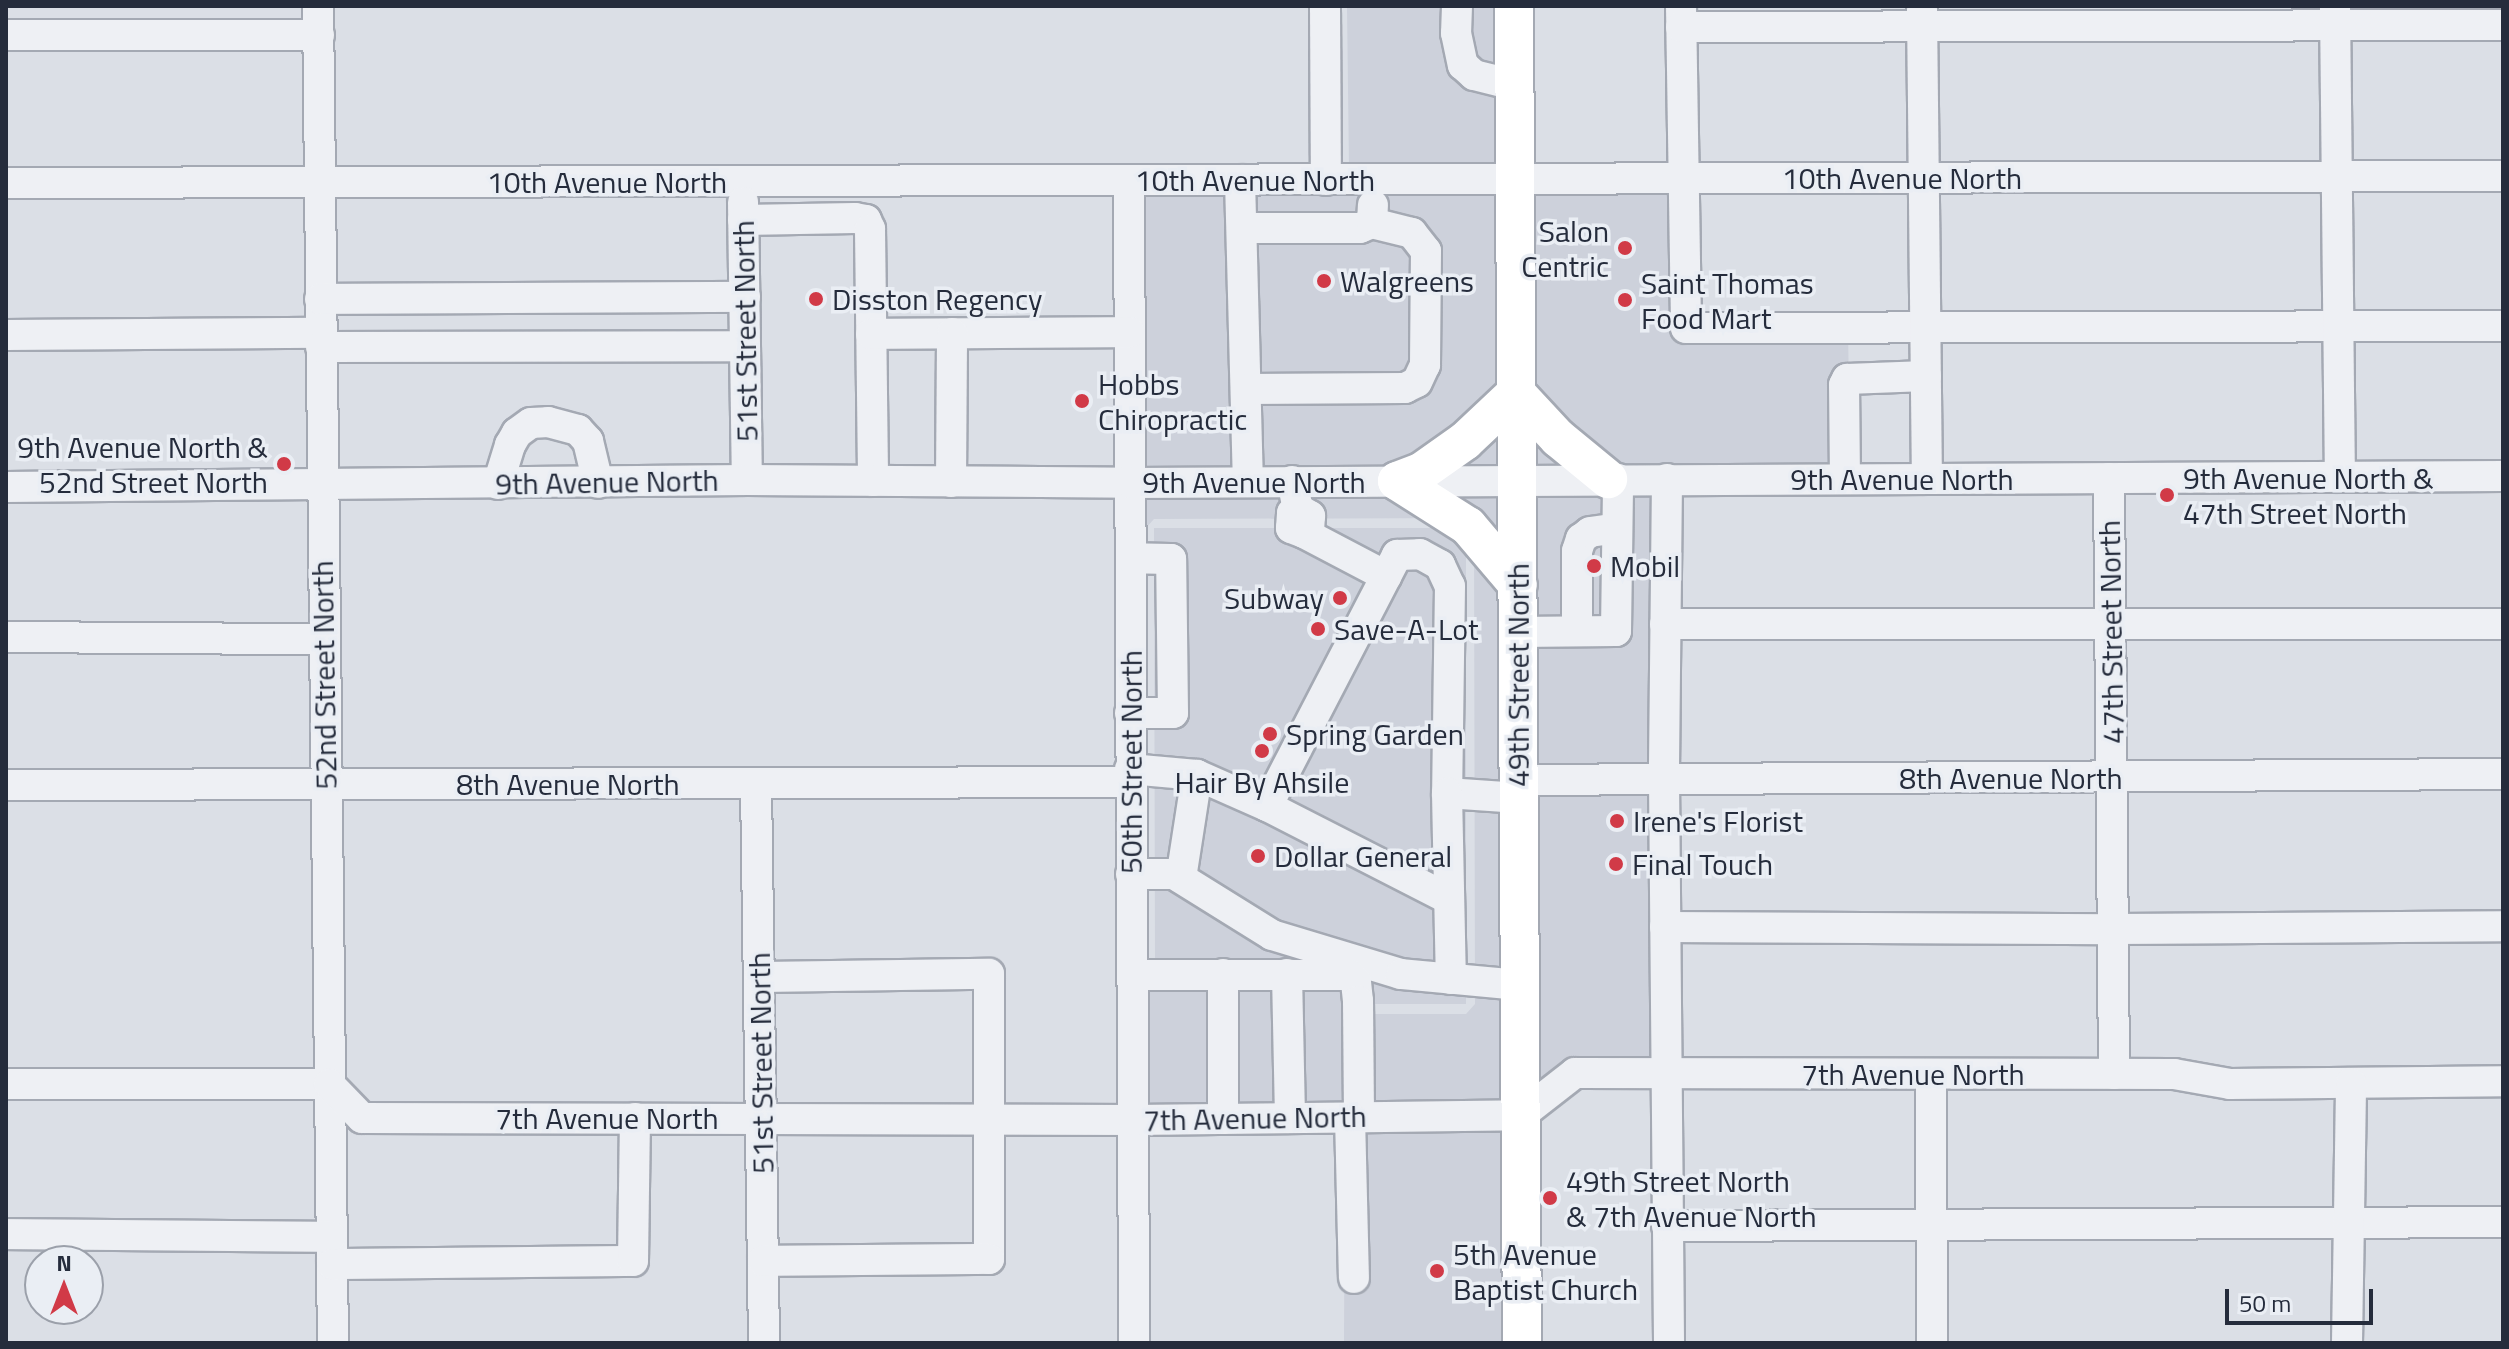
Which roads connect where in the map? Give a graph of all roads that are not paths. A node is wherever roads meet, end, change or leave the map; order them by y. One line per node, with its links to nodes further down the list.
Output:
1 (1325, 6): 19 (street)
2 (1457, 6): 10 (street)
3 (1514, 6): 10 (main road, 49th Street North)
4 (2335, 15): 5 (street); 8 (street); 11 (street)
5 (1922, 16): 6 (street); 14 (street)
6 (1681, 17): 13 (street)
7 (318, 20): 9 (street); 21 (street, 52nd Street North)
8 (2503, 25)
9 (6, 35)
10 (1514, 85): 16 (main road, 49th Street North)
11 (2337, 176): 12 (street, 10th Avenue North); 14 (street, 10th Avenue North); 31 (street)
12 (2503, 176)
13 (1682, 178): 14 (street, 10th Avenue North); 16 (street, 10th Avenue North); 30 (street)
14 (1924, 178): 30 (street)
15 (1375, 179): 16 (street, 10th Avenue North); 19 (street, 10th Avenue North); 24 (street)
16 (1515, 179): 39 (main road, 49th Street North)
17 (1129, 180): 18 (street, 10th Avenue North); 20 (street, 10th Avenue North); 32 (street, 50th Street North)
18 (1240, 180): 19 (street, 10th Avenue North); 25 (street)
19 (1326, 180)
20 (743, 181): 21 (street, 10th Avenue North); 23 (street, 51st Street North)
21 (319, 182): 22 (street, 10th Avenue North); 27 (street, 52nd Street North)
22 (6, 183)
23 (743, 220): 26 (street, 51st Street North); 28 (street)
24 (1366, 225): 25 (street); 38 (street)
25 (1242, 228): 38 (street)
26 (745, 297): 27 (street); 36 (street, 51st Street North)
27 (320, 299): 35 (street, 52nd Street North)
28 (871, 325): 33 (street); 49 (street)
29 (2503, 326): 31 (street)
30 (1926, 328): 31 (street); 37 (street)
31 (2339, 328): 41 (street)
32 (1130, 332): 33 (street); 54 (street, 50th Street North)
33 (952, 333): 51 (street)
34 (6, 335): 35 (street)
35 (321, 340): 36 (street); 57 (street, 52nd Street North)
36 (745, 346): 47 (street, 51st Street North)
37 (1926, 376): 45 (street); 46 (street)
38 (1246, 389): 52 (street)
39 (1516, 393): 43 (main road); 48 (main road, 49th Street North); 50 (main road)
40 (2503, 476): 41 (street, 9th Avenue North)
41 (2340, 477): 42 (street, 9th Avenue North)
42 (2109, 478): 46 (street, 9th Avenue North); 65 (street, 47th Street North)
43 (1613, 479): 44 (street, 9th Avenue North); 48 (street, 9th Avenue North); 59 (street)
44 (1667, 479): 45 (street, 9th Avenue North); 63 (street)
45 (1845, 479): 46 (street, 9th Avenue North)
46 (1927, 479)
47 (747, 480): 49 (street, 9th Avenue North); 53 (street, 9th Avenue North)
48 (1517, 480): 50 (street, 9th Avenue North); 62 (main road, 49th Street North)
49 (873, 481): 51 (street, 9th Avenue North)
50 (1397, 481): 58 (street, 9th Avenue North); 62 (main road)
51 (951, 482): 54 (street, 9th Avenue North)
52 (1248, 482): 54 (street, 9th Avenue North); 58 (street, 9th Avenue North)
53 (598, 483): 55 (street, 9th Avenue North); 55 (street)
54 (1131, 483): 60 (street, 50th Street North)
55 (498, 484): 57 (street, 9th Avenue North)
56 (6, 487): 57 (street, 9th Avenue North)
57 (322, 487): 69 (street, 52nd Street North)
58 (1298, 508): 61 (street)
59 (1617, 528): 66 (street); 66 (street)
60 (1132, 558): 70 (street, 50th Street North); 70 (street)
61 (1386, 576): 80 (street); 81 (street)
62 (1518, 585): 67 (main road, 49th Street North)
63 (1665, 624): 65 (street); 75 (street)
64 (2503, 624): 65 (street)
65 (2111, 625): 74 (street, 47th Street North)
66 (1577, 631): 67 (street)
67 (1518, 632): 79 (main road, 49th Street North)
68 (6, 637): 69 (street)
69 (324, 639): 76 (street, 52nd Street North)
70 (1130, 713): 72 (street, 50th Street North)
71 (2503, 774): 74 (street, 8th Avenue North)
72 (1130, 775): 73 (street, 8th Avenue North); 77 (street, 8th Avenue North); 82 (street, 50th Street North)
73 (1197, 775): 81 (street, 8th Avenue North); 83 (street)
74 (2113, 778): 75 (street, 8th Avenue North); 87 (street, 47th Street North)
75 (1664, 779): 79 (street, 8th Avenue North); 86 (street)
76 (325, 784): 77 (street, 8th Avenue North); 78 (street, 8th Avenue North); 100 (street, 52nd Street North)
77 (756, 784): 91 (street, 51st Street North)
78 (6, 785)
79 (1519, 789): 80 (street, 8th Avenue North); 93 (main road, 49th Street North)
80 (1447, 793): 84 (street)
81 (1267, 806): 84 (street, 8th Avenue North)
82 (1131, 874): 83 (street); 90 (street, 50th Street North)
83 (1181, 878): 92 (street)
84 (1449, 899): 92 (street)
85 (2503, 926): 87 (street)
86 (1665, 927): 87 (street); 94 (street)
87 (2113, 929): 96 (street, 47th Street North)
88 (1223, 974): 89 (street); 90 (street); 107 (street)
89 (1287, 974): 102 (street); 105 (street)
90 (1132, 975): 108 (street, 50th Street North)
91 (760, 977): 104 (street, 51st Street North); 106 (street)
92 (1451, 979): 93 (street)
93 (1520, 985): 101 (main road, 49th Street North)
94 (1665, 1073): 95 (street, 7th Avenue North); 101 (street, 7th Avenue North); 112 (street)
95 (1931, 1074): 96 (street, 7th Avenue North); 111 (street)
96 (2114, 1074): 98 (street, 7th Avenue North)
97 (2503, 1081): 98 (street, 7th Avenue North)
98 (2351, 1083): 110 (street)
99 (6, 1084): 100 (street)
100 (329, 1084): 103 (street, 7th Avenue North); 114 (street, 52nd Street North)
101 (1521, 1115): 102 (street, 7th Avenue North); 120 (main road, 49th Street North)
102 (1354, 1117): 105 (street, 7th Avenue North); 116 (street)
103 (635, 1118): 104 (street, 7th Avenue North); 114 (street)
104 (763, 1118): 106 (street, 7th Avenue North); 115 (street, 51st Street North)
105 (1290, 1118): 107 (street, 7th Avenue North)
106 (991, 1119): 108 (street, 7th Avenue North); 115 (street)
107 (1223, 1119): 108 (street, 7th Avenue North)
108 (1134, 1120): 119 (street, 50th Street North)
109 (2503, 1222): 110 (street)
110 (2349, 1223): 111 (street); 123 (street)
111 (1931, 1225): 112 (street); 122 (street)
112 (1667, 1226): 121 (street)
113 (6, 1234): 114 (street)
114 (332, 1250): 117 (street, 52nd Street North)
115 (763, 1261): 118 (street, 51st Street North)
116 (1354, 1278)
117 (333, 1343)
118 (764, 1343)
119 (1134, 1343)
120 (1522, 1343)
121 (1669, 1343)
122 (1932, 1343)
123 (2347, 1343)

